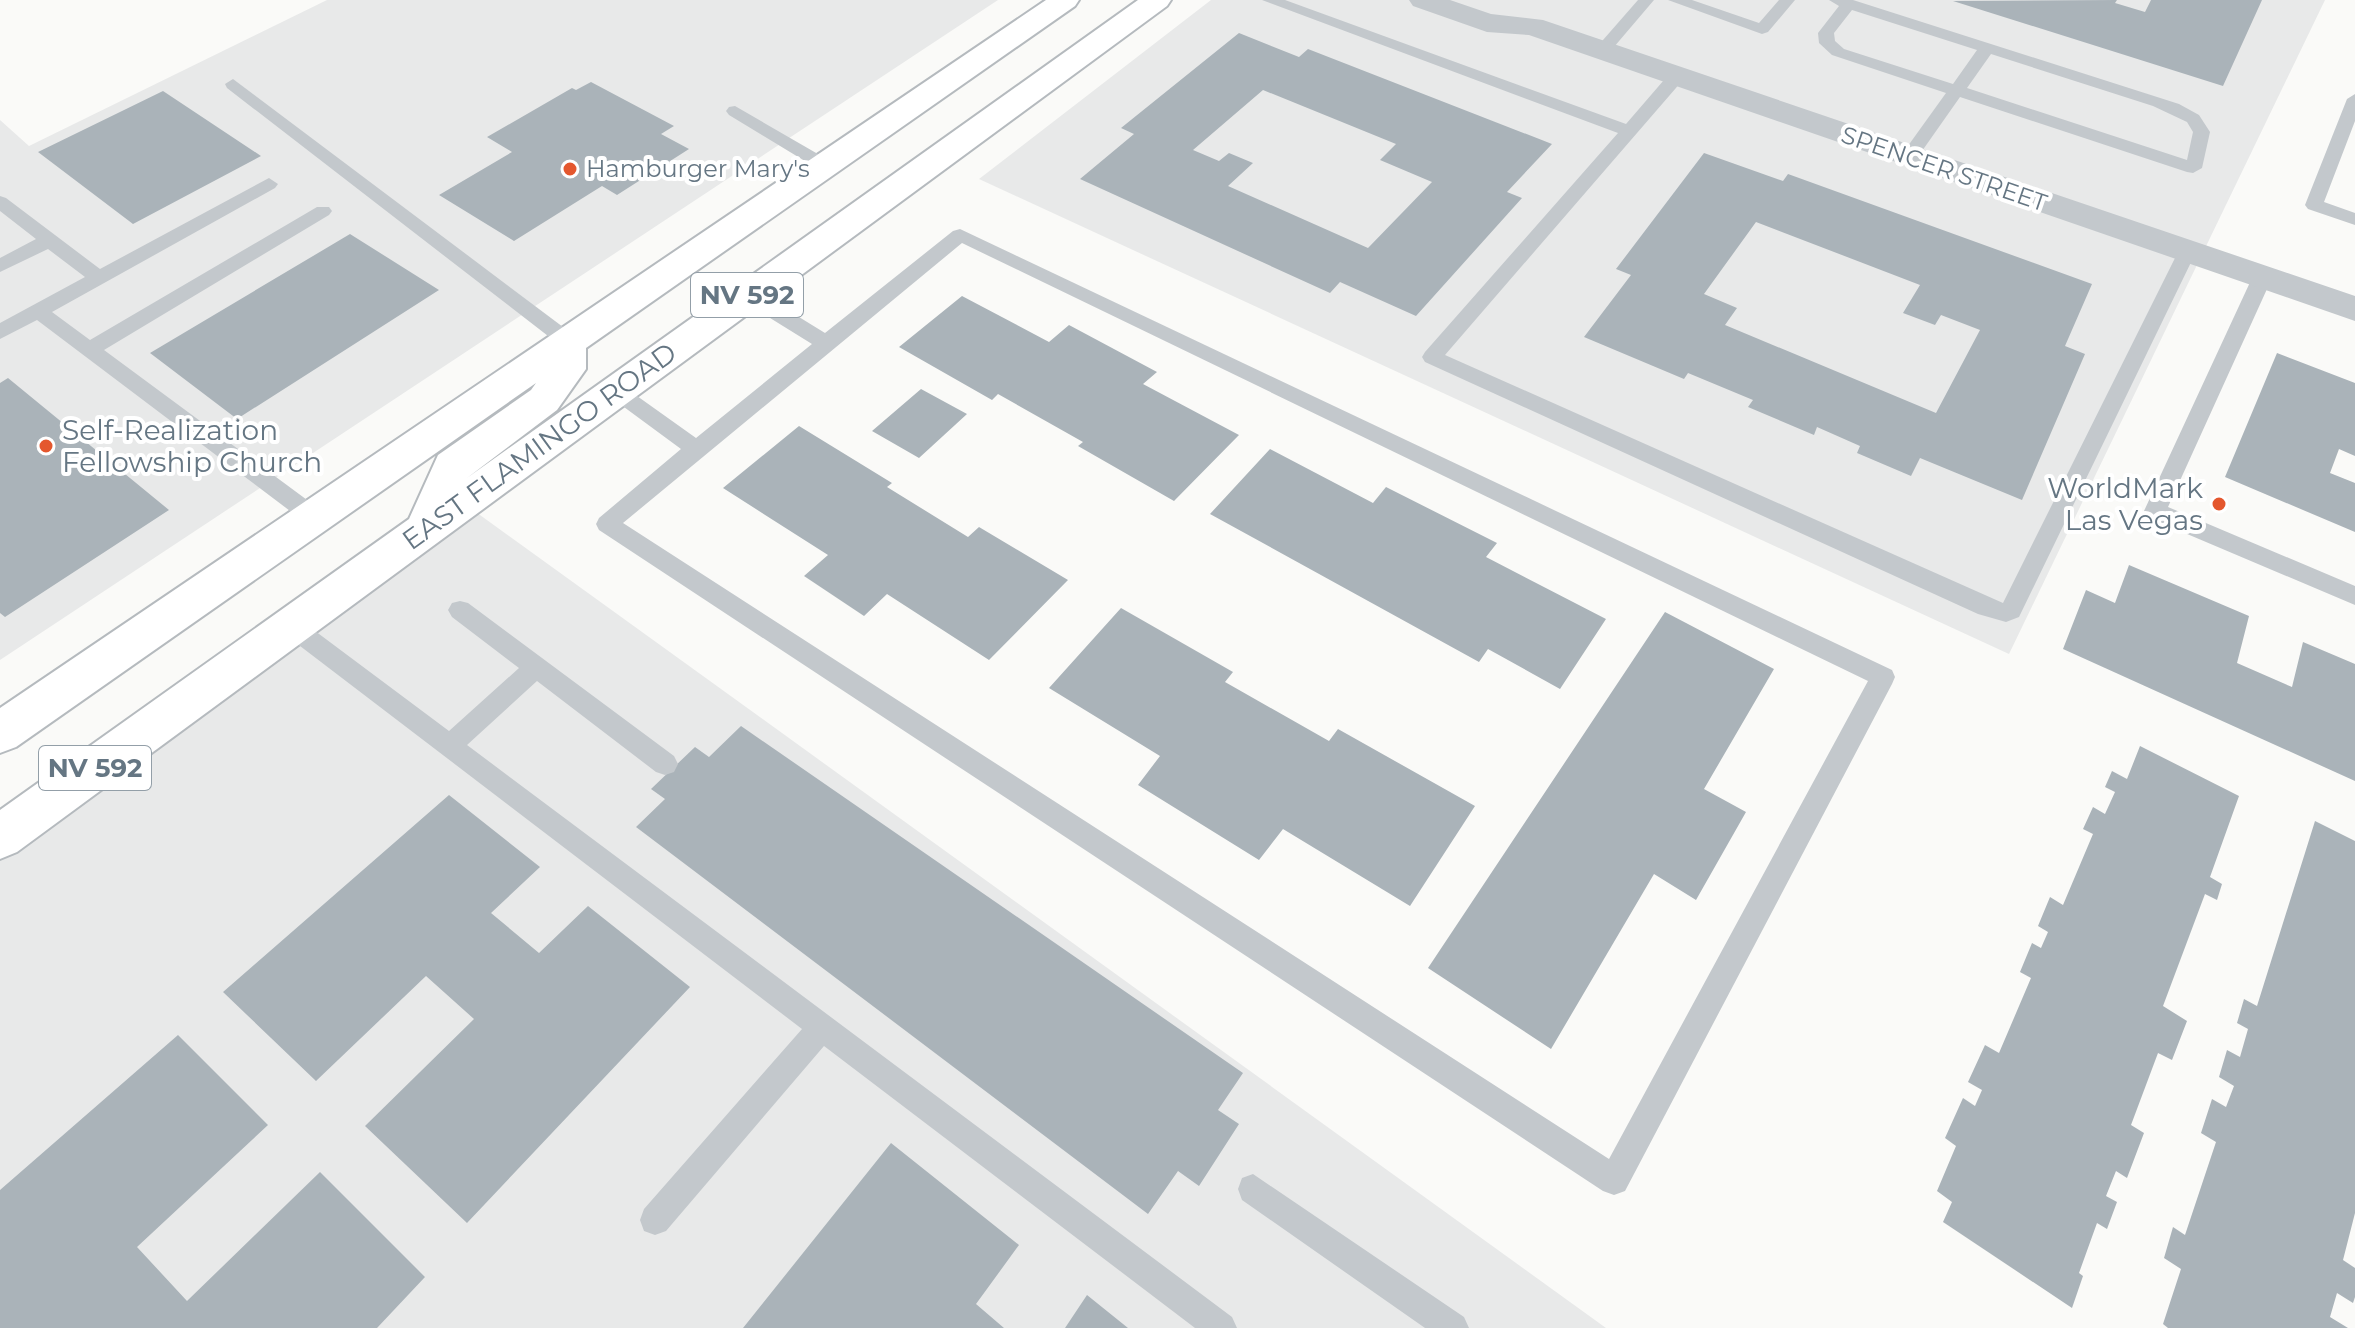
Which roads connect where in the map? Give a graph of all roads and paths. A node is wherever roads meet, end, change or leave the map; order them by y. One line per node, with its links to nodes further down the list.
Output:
1 (1065, 0): 20 (main road, NV 592)
2 (1157, 0): 31 (main road, EAST FLAMINGO ROAD / NV 592)
3 (1270, 0): 18 (lane)
4 (1423, 0): 10 (street, SPENCER STREET)
5 (1507, 0): 10 (street, SPENCER STREET)
6 (1646, 0): 12 (lane)
7 (1676, 0): 8 (lane)
8 (1787, 0)
9 (1843, 2): 11 (lane); 15 (lane)
10 (1533, 26): 12 (street, SPENCER STREET)
11 (1987, 48): 15 (lane); 15 (lane)
12 (1602, 51): 13 (street, SPENCER STREET)
13 (1676, 77): 18 (lane); 19 (street, SPENCER STREET)
14 (233, 84): 35 (lane)
15 (1956, 91): 19 (lane)
16 (2355, 99): 24 (lane)
17 (735, 111): 20 (lane)
18 (1630, 131): 27 (lane)
19 (1909, 157): 27 (street, SPENCER STREET)
20 (824, 165): 26 (main road, NV 592)
21 (269, 184): 29 (lane)
22 (0, 202): 25 (lane)
23 (323, 211): 37 (lane)
24 (2355, 219)
25 (50, 240): 28 (lane); 29 (lane)
26 (716, 241): 35 (main road, NV 592); 38 (main road)
27 (2187, 252): 30 (street, SPENCER STREET)
28 (0, 266)
29 (99, 278): 33 (lane)
30 (2262, 278): 32 (street, SPENCER STREET); 42 (lane)
31 (748, 295): 36 (lane); 38 (main road, EAST FLAMINGO ROAD / NV 592)
32 (2355, 309)
33 (38, 311): 34 (lane); 37 (lane)
34 (0, 332)
35 (568, 341): 40 (main road, NV 592); 41 (main road)
36 (826, 343): 39 (lane); 39 (lane)
37 (90, 349): 40 (lane)
38 (616, 391): 39 (lane); 41 (main road, EAST FLAMINGO ROAD / NV 592)
39 (696, 449)
40 (314, 517): 46 (main road, NV 592)
41 (425, 529): 44 (main road, EAST FLAMINGO ROAD / NV 592)
42 (2355, 596)
43 (460, 610): 45 (lane)
44 (291, 626): 47 (lane); 49 (main road, EAST FLAMINGO ROAD / NV 592)
45 (536, 667): 47 (lane); 48 (lane)
46 (0, 733)
47 (449, 746): 50 (lane)
48 (665, 764)
49 (0, 837)
50 (822, 1027): 52 (lane); 53 (lane)
51 (1253, 1189): 54 (lane)
52 (655, 1220)
53 (1221, 1328)
54 (1453, 1328)

